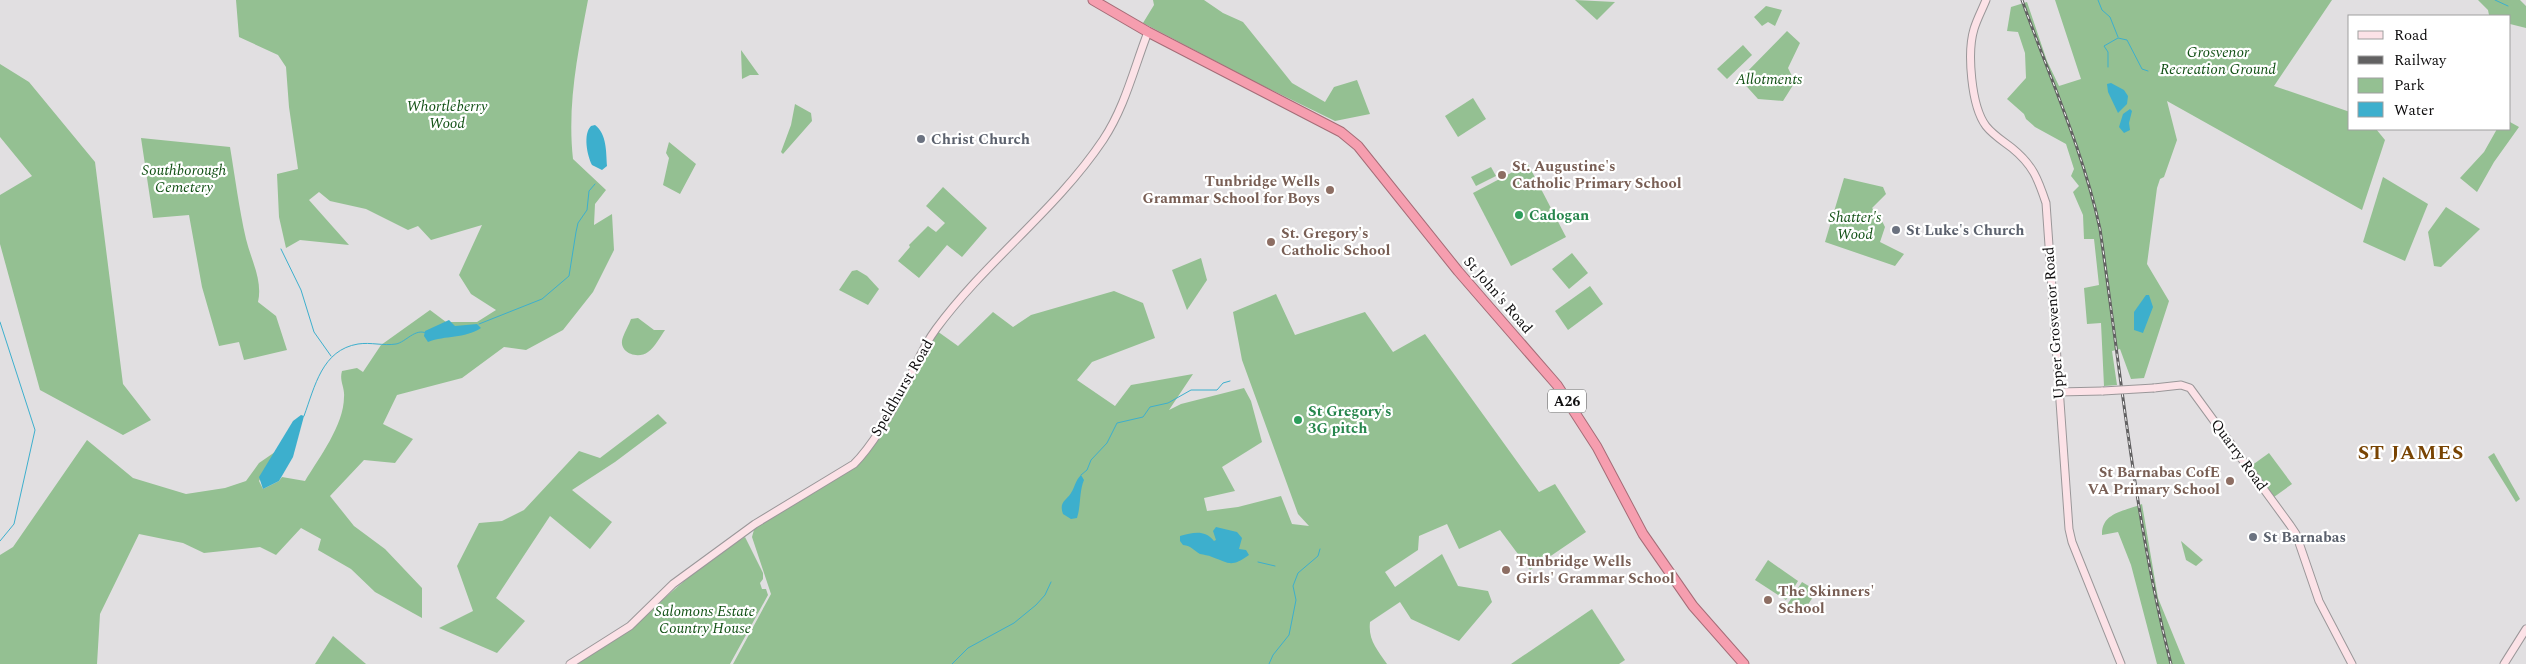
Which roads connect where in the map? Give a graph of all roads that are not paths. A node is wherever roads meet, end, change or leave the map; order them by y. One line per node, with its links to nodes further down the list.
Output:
1 (1093, 0): 3 (highway, A26)
2 (1986, 0): 4 (street, Upper Grosvenor Road)
3 (1148, 32): 6 (street, Speldhurst Road); 7 (highway, St John's Road / A26)
4 (2058, 392): 8 (street, Upper Grosvenor Road); 9 (street, Quarry Road, bridge)
5 (2526, 629): 10 (street)
6 (570, 664)
7 (1744, 664)
8 (2121, 664)
9 (2352, 664)
10 (2504, 664)

